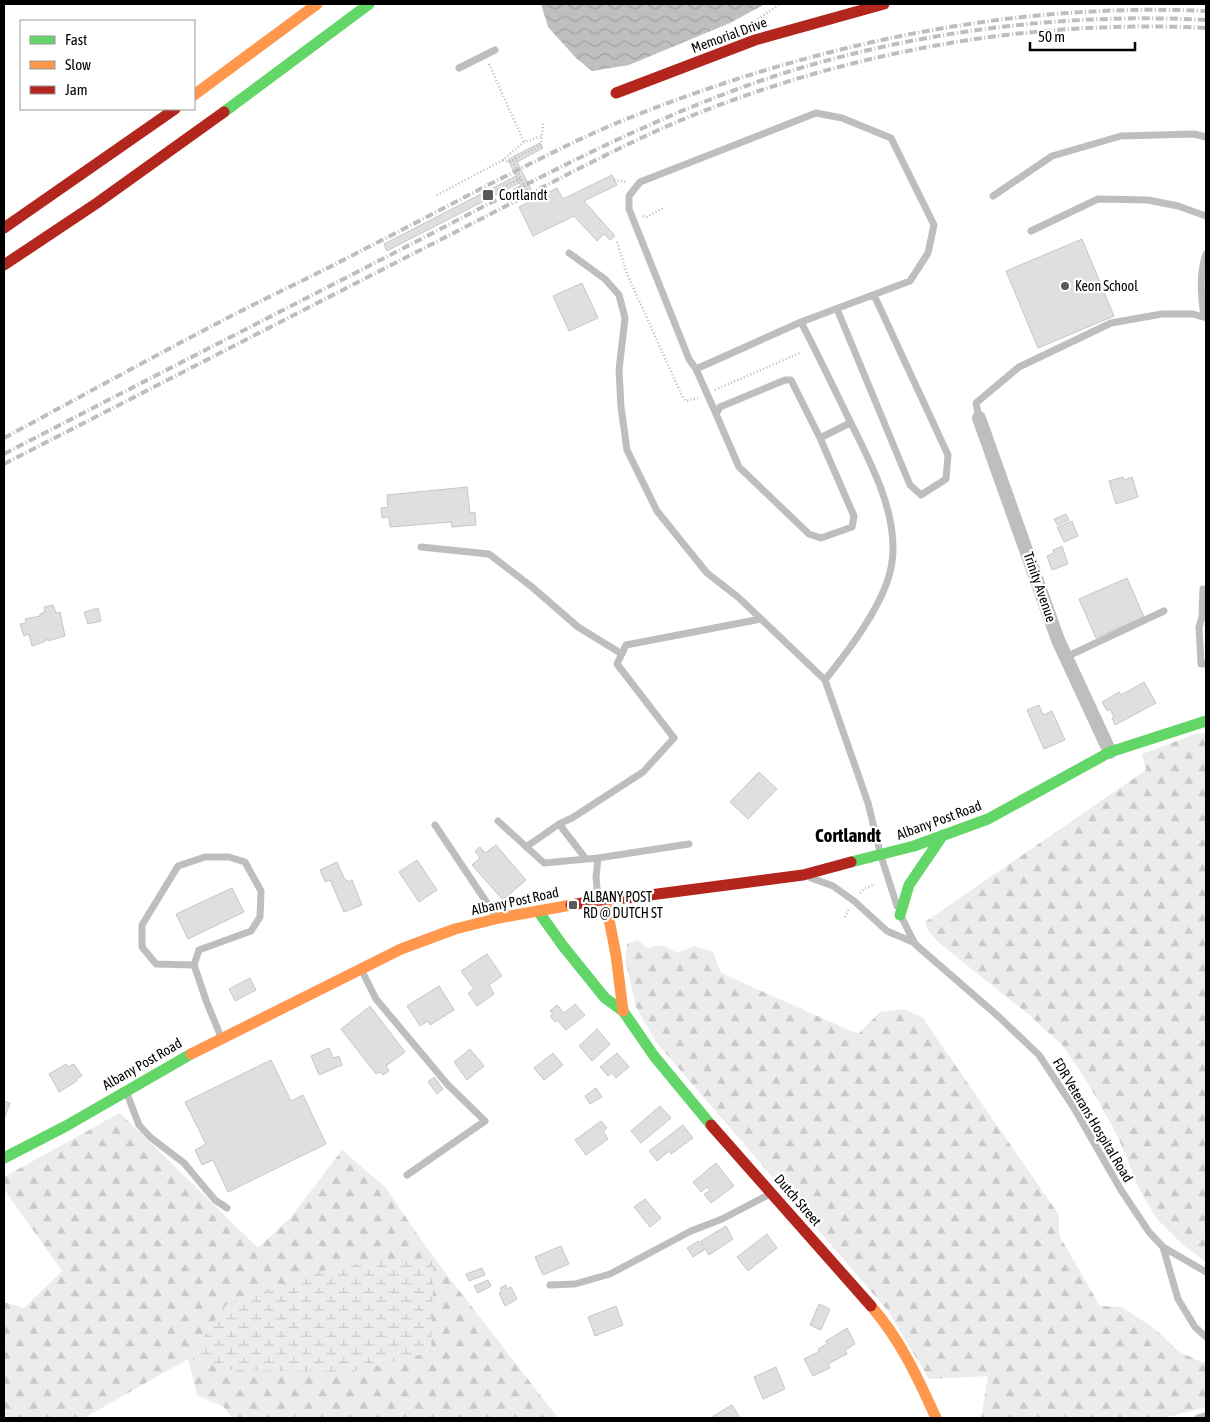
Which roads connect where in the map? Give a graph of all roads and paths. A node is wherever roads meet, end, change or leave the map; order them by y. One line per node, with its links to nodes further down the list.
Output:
1 (316, 4): 10 (main road)
2 (369, 4): 33 (main road)
3 (780, 4): 5 (path)
4 (884, 4): 9 (main road, Memorial Drive)
5 (752, 31)
6 (495, 50): 8 (lane)
7 (488, 62): 15 (path)
8 (459, 68)
9 (616, 93)
10 (195, 94)
11 (173, 110): 28 (main road)
12 (544, 123): 13 (path)
13 (542, 136): 15 (path); 17 (path)
14 (1206, 137): 23 (lane)
15 (524, 142): 16 (path)
16 (503, 160): 17 (path); 22 (path)
17 (511, 161): 18 (path, bridge)
18 (521, 178): 21 (path); 24 (path, bridge)
19 (614, 180): 20 (path)
20 (628, 183)
21 (491, 192)
22 (438, 195)
23 (993, 196)
24 (532, 200)
25 (665, 207): 26 (path)
26 (647, 216)
27 (1206, 216): 29 (lane)
28 (4, 228)
29 (1031, 231)
30 (617, 242): 41 (path)
31 (569, 253): 49 (lane)
32 (1206, 254): 36 (lane)
33 (4, 265)
34 (874, 294): 35 (lane); 35 (lane); 39 (lane)
35 (837, 309): 37 (lane)
36 (1205, 317): 43 (lane)
37 (801, 322): 39 (lane); 44 (lane)
38 (802, 352): 40 (path)
39 (696, 369): 42 (lane)
40 (714, 391)
41 (698, 398)
42 (716, 414): 45 (lane); 45 (lane)
43 (979, 418): 51 (street, Trinity Avenue)
44 (850, 423): 45 (lane); 53 (lane)
45 (820, 438)
46 (421, 547): 50 (lane)
47 (1206, 589): 52 (lane)
48 (1164, 611): 51 (lane)
49 (761, 619): 50 (lane); 53 (lane)
50 (622, 654): 57 (lane)
51 (1066, 657): 55 (street, Trinity Avenue)
52 (1206, 664)
53 (825, 680): 62 (lane, FDR Veterans Hospital Road)
54 (1206, 721): 55 (main road, Albany Post Road)
55 (1110, 752): 59 (main road, Albany Post Road)
56 (498, 821): 61 (lane)
57 (559, 824): 61 (lane); 64 (lane)
58 (435, 825): 71 (lane)
59 (944, 835): 62 (main road, Albany Post Road); 70 (main road)
60 (689, 844): 63 (lane)
61 (526, 847): 64 (lane)
62 (881, 856): 65 (main road, Albany Post Road); 70 (lane, FDR Veterans Hospital Road)
63 (598, 858): 64 (lane); 68 (lane)
64 (586, 859)
65 (803, 875): 68 (main road, Albany Post Road); 72 (lane)
66 (875, 884): 67 (path)
67 (858, 896)
68 (601, 900): 69 (main road, Albany Post Road); 75 (main road)
69 (538, 911): 71 (main road, Albany Post Road); 75 (main road, Dutch Street)
70 (900, 915): 72 (lane, FDR Veterans Hospital Road)
71 (497, 918): 74 (main road, Albany Post Road)
72 (915, 944): 82 (lane, FDR Veterans Hospital Road)
73 (194, 965): 73 (lane); 76 (lane)
74 (361, 969): 76 (main road, Albany Post Road); 79 (lane)
75 (622, 1011): 80 (main road, Dutch Street)
76 (221, 1038): 77 (main road, Albany Post Road)
77 (126, 1091): 78 (main road, Albany Post Road); 81 (lane)
78 (4, 1158)
79 (407, 1175)
80 (772, 1193): 84 (lane); 87 (main road, Dutch Street)
81 (227, 1208)
82 (1163, 1247): 83 (lane, FDR Veterans Hospital Road); 85 (lane)
83 (1206, 1272)
84 (550, 1285)
85 (1206, 1337)
86 (1206, 1416): 88 (lane)
87 (936, 1418)
88 (1198, 1418)

